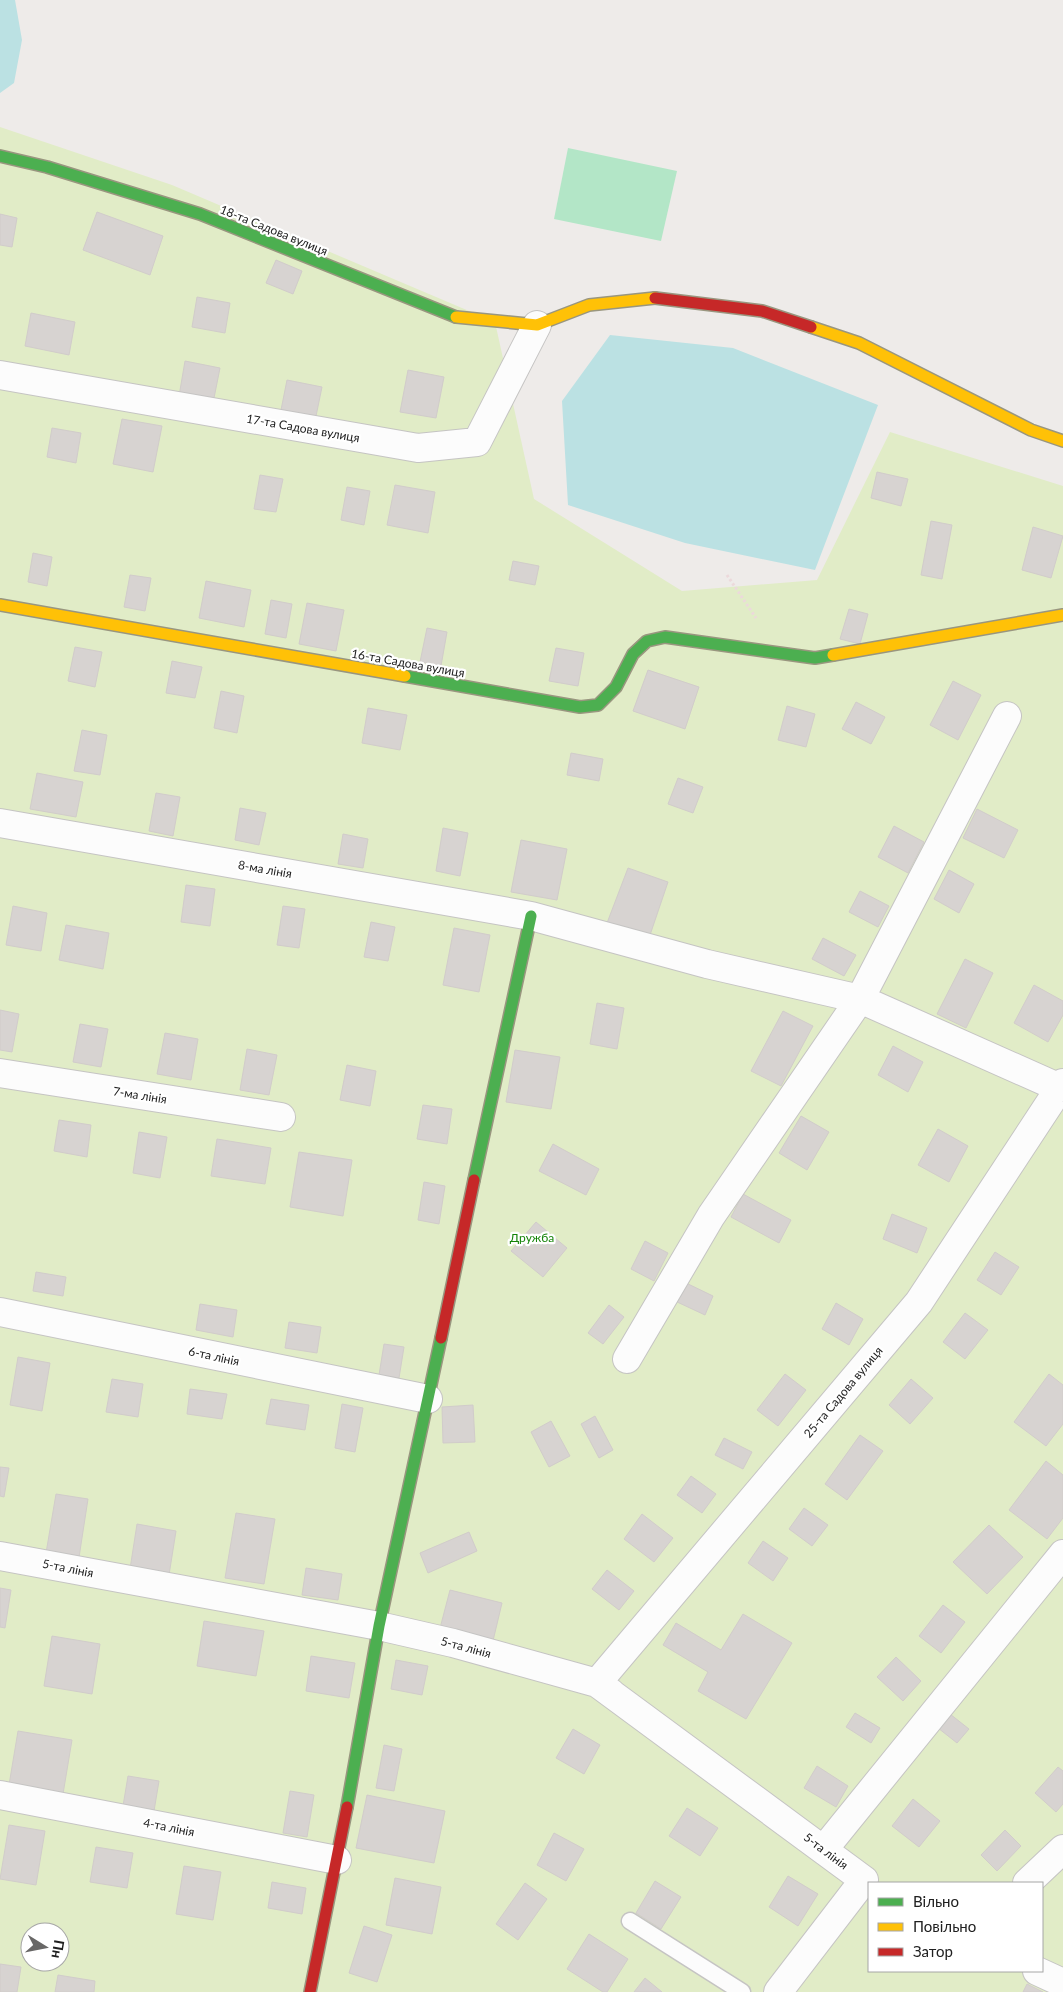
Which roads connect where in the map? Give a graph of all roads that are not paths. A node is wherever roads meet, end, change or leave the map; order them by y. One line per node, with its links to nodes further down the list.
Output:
1 (0, 156): 2 (street, 18-та Садова вулиця)
2 (537, 325): 3 (street, 17-та Садова вулиця); 4 (street)
3 (0, 375)
4 (1063, 441)
5 (0, 606): 6 (street, 16-та Садова вулиця)
6 (1063, 615)
7 (1007, 716): 10 (street)
8 (0, 823): 9 (street, 8-ма лінія)
9 (531, 916): 10 (street, 8-ма лінія); 16 (street)
10 (860, 999): 12 (street, 8-ма лінія); 15 (street)
11 (0, 1073): 13 (street, 7-ма лінія)
12 (1062, 1086): 20 (street, 25-та Садова вулиця)
13 (281, 1117)
14 (0, 1312): 16 (street, 6-та лінія)
15 (627, 1360)
16 (428, 1399): 19 (street)
17 (1063, 1554): 22 (street)
18 (0, 1556): 19 (street, 5-та лінія)
19 (379, 1626): 20 (street, 5-та лінія); 24 (street)
20 (597, 1683): 22 (street, 5-та лінія); 25 (street)
21 (0, 1795): 24 (street, 4-та лінія)
22 (824, 1849): 25 (street, 5-та лінія)
23 (1063, 1849): 26 (street)
24 (338, 1860): 30 (street)
25 (867, 1882): 32 (street)
26 (1028, 1882)
27 (630, 1921): 31 (lane)
28 (1039, 1972): 29 (street)
29 (1063, 1983)
30 (310, 1992)
31 (742, 1992)
32 (778, 1992)

